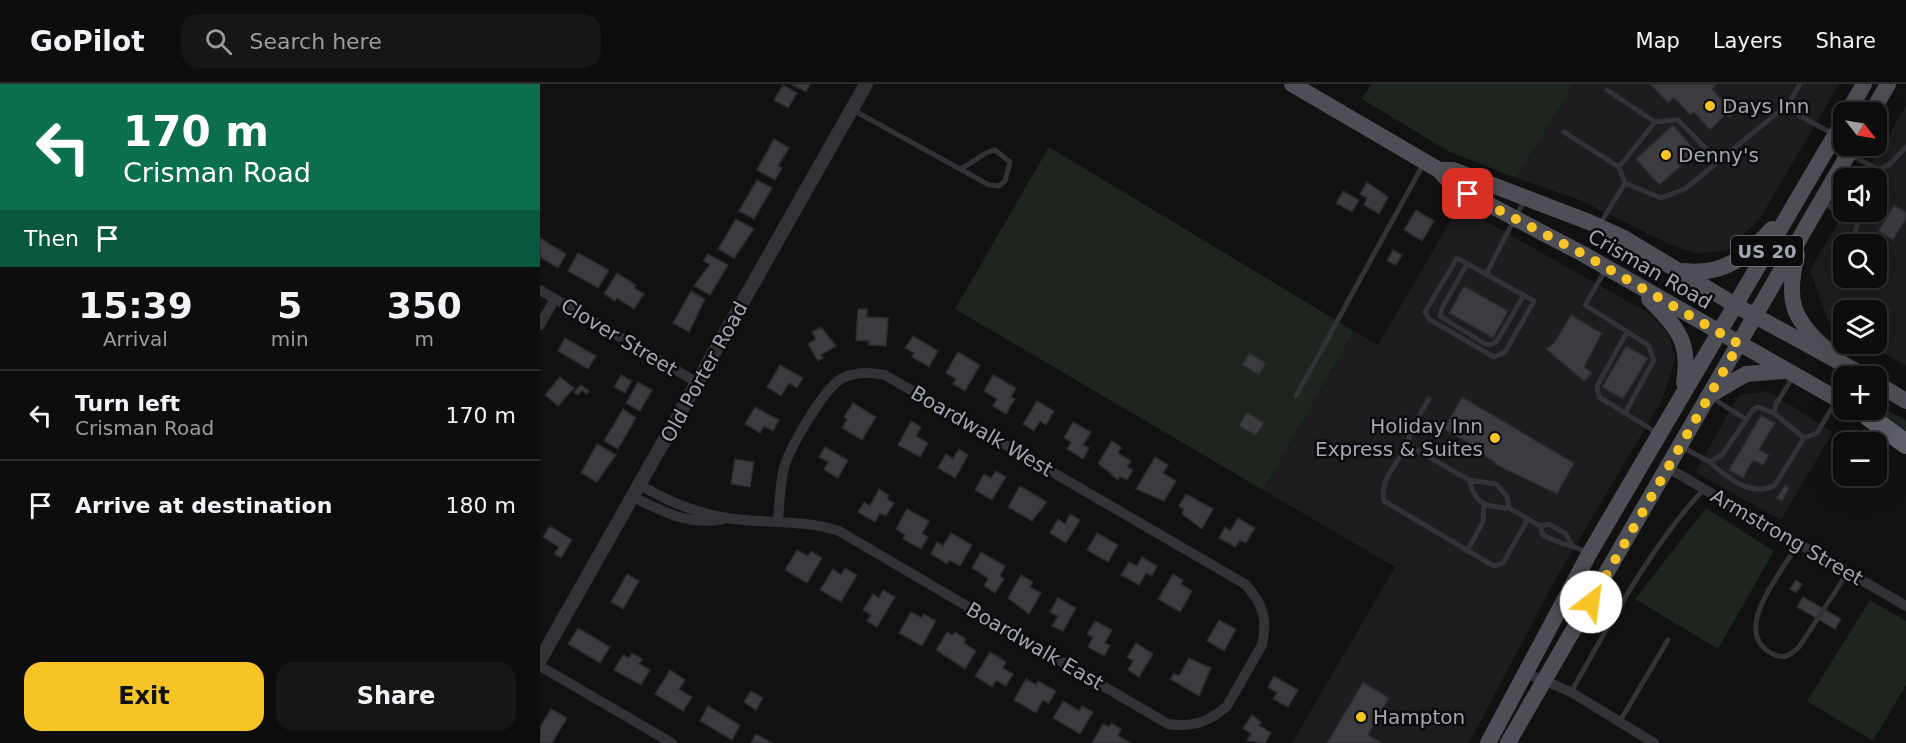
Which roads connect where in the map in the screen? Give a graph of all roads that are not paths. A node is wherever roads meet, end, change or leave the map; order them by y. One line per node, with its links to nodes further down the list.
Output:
1 (866, 84): 10 (street, Old Porter Road)
2 (1292, 84): 19 (main road, Crisman Road)
3 (1800, 84): 9 (lane)
4 (1864, 84): 7 (main road)
5 (1888, 84): 8 (main road)
6 (1607, 90): 11 (lane)
7 (1854, 102)
8 (1878, 102)
9 (1789, 103): 12 (lane); 18 (lane)
10 (852, 109): 21 (lane); 49 (street, Old Porter Road)
11 (1655, 122): 18 (lane); 20 (lane)
12 (1833, 126)
13 (1564, 132): 20 (lane)
14 (1833, 138): 25 (main road, US 20)
15 (1906, 147): 23 (lane)
16 (1847, 156): 27 (main road, US 20)
17 (1860, 156): 22 (lane)
18 (1719, 162): 24 (lane)
19 (1432, 166): 26 (main road, Crisman Road); 29 (main road, Crisman Road); 52 (lane)
20 (1619, 167): 24 (lane)
21 (961, 168): 21 (lane)
22 (1876, 168)
23 (1883, 168)
24 (1625, 183): 30 (lane)
25 (1800, 196): 34 (main road); 40 (main road, US 20)
26 (1524, 199): 29 (lane); 30 (main road, Crisman Road)
27 (1821, 202): 28 (lane); 31 (main road, US 20)
28 (1833, 208)
29 (1516, 220): 33 (main road, Crisman Road); 35 (lane)
30 (1598, 226): 34 (main road, Crisman Road)
31 (1802, 234): 41 (main road, US 20); 46 (main road)
32 (1467, 264): 35 (lane); 38 (lane); 38 (lane)
33 (1607, 267): 36 (main road, Crisman Road); 43 (lane)
34 (1678, 271): 40 (main road, Crisman Road)
35 (1486, 274): 38 (lane)
36 (1634, 284): 44 (main road, Crisman Road); 51 (main road)
37 (540, 290): 39 (street, Clover Street)
38 (1524, 295)
39 (555, 299): 42 (street); 49 (street, Clover Street)
40 (1735, 305): 41 (main road, Crisman Road); 44 (main road, US 20)
41 (1755, 316): 45 (main road, US 20); 46 (main road, Crisman Road)
42 (540, 325)
43 (1628, 332): 58 (lane); 58 (lane)
44 (1718, 332): 45 (main road, Crisman Road); 51 (main road, US 20)
45 (1739, 344): 48 (main road, Crisman Road); 53 (main road, US 20)
46 (1844, 364): 47 (main road, Crisman Road)
47 (1847, 366)
48 (1789, 374): 53 (main road); 54 (main road, Crisman Road); 59 (lane)
49 (698, 383): 71 (street, Old Porter Road)
50 (1887, 389): 56 (main road)
51 (1682, 394): 62 (main road, US 20)
52 (1296, 396)
53 (1709, 396): 60 (lane); 66 (main road, US 20)
54 (1833, 397)
55 (1429, 399): 65 (lane)
56 (1906, 400)
57 (1833, 411): 63 (lane)
58 (1625, 413): 62 (lane)
59 (1774, 413): 60 (lane); 63 (lane)
60 (1745, 418): 67 (lane)
61 (1873, 420): 64 (highway)
62 (1660, 434): 80 (main road, US 20)
63 (1804, 438): 67 (lane)
64 (1906, 442)
65 (1408, 445): 69 (lane); 79 (lane)
66 (1680, 446): 67 (lane); 68 (main road, US 20)
67 (1710, 462)
68 (1668, 468): 70 (street, Armstrong Street); 88 (main road, US 20)
69 (1469, 480): 72 (lane); 73 (lane)
70 (1704, 489): 78 (street, Armstrong Street); 89 (lane)
71 (636, 491): 75 (street, Boardwalk East); 85 (street, Old Porter Road)
72 (1484, 505): 73 (lane); 79 (lane)
73 (1509, 508): 74 (lane)
74 (1528, 519): 76 (lane); 79 (lane)
75 (778, 522): 82 (street, Boardwalk East); 82 (street, Boardwalk West)
76 (1540, 525): 77 (lane); 77 (lane)
77 (1570, 544): 80 (lane)
78 (1798, 544): 81 (street, Armstrong Street); 81 (lane)
79 (1467, 551)
80 (1589, 554): 87 (main road, US 20)
81 (1848, 572): 83 (street, Armstrong Street)
82 (1256, 595)
83 (1906, 606)
84 (1668, 640): 90 (lane)
85 (540, 660)
86 (540, 666): 91 (street)
87 (1526, 673): 88 (street); 92 (main road, US 20)
88 (1546, 680): 89 (street); 93 (main road, US 20)
89 (1571, 692): 90 (street)
90 (1618, 723): 94 (street)
91 (672, 743)
92 (1488, 743)
93 (1508, 743)
94 (1654, 743)

